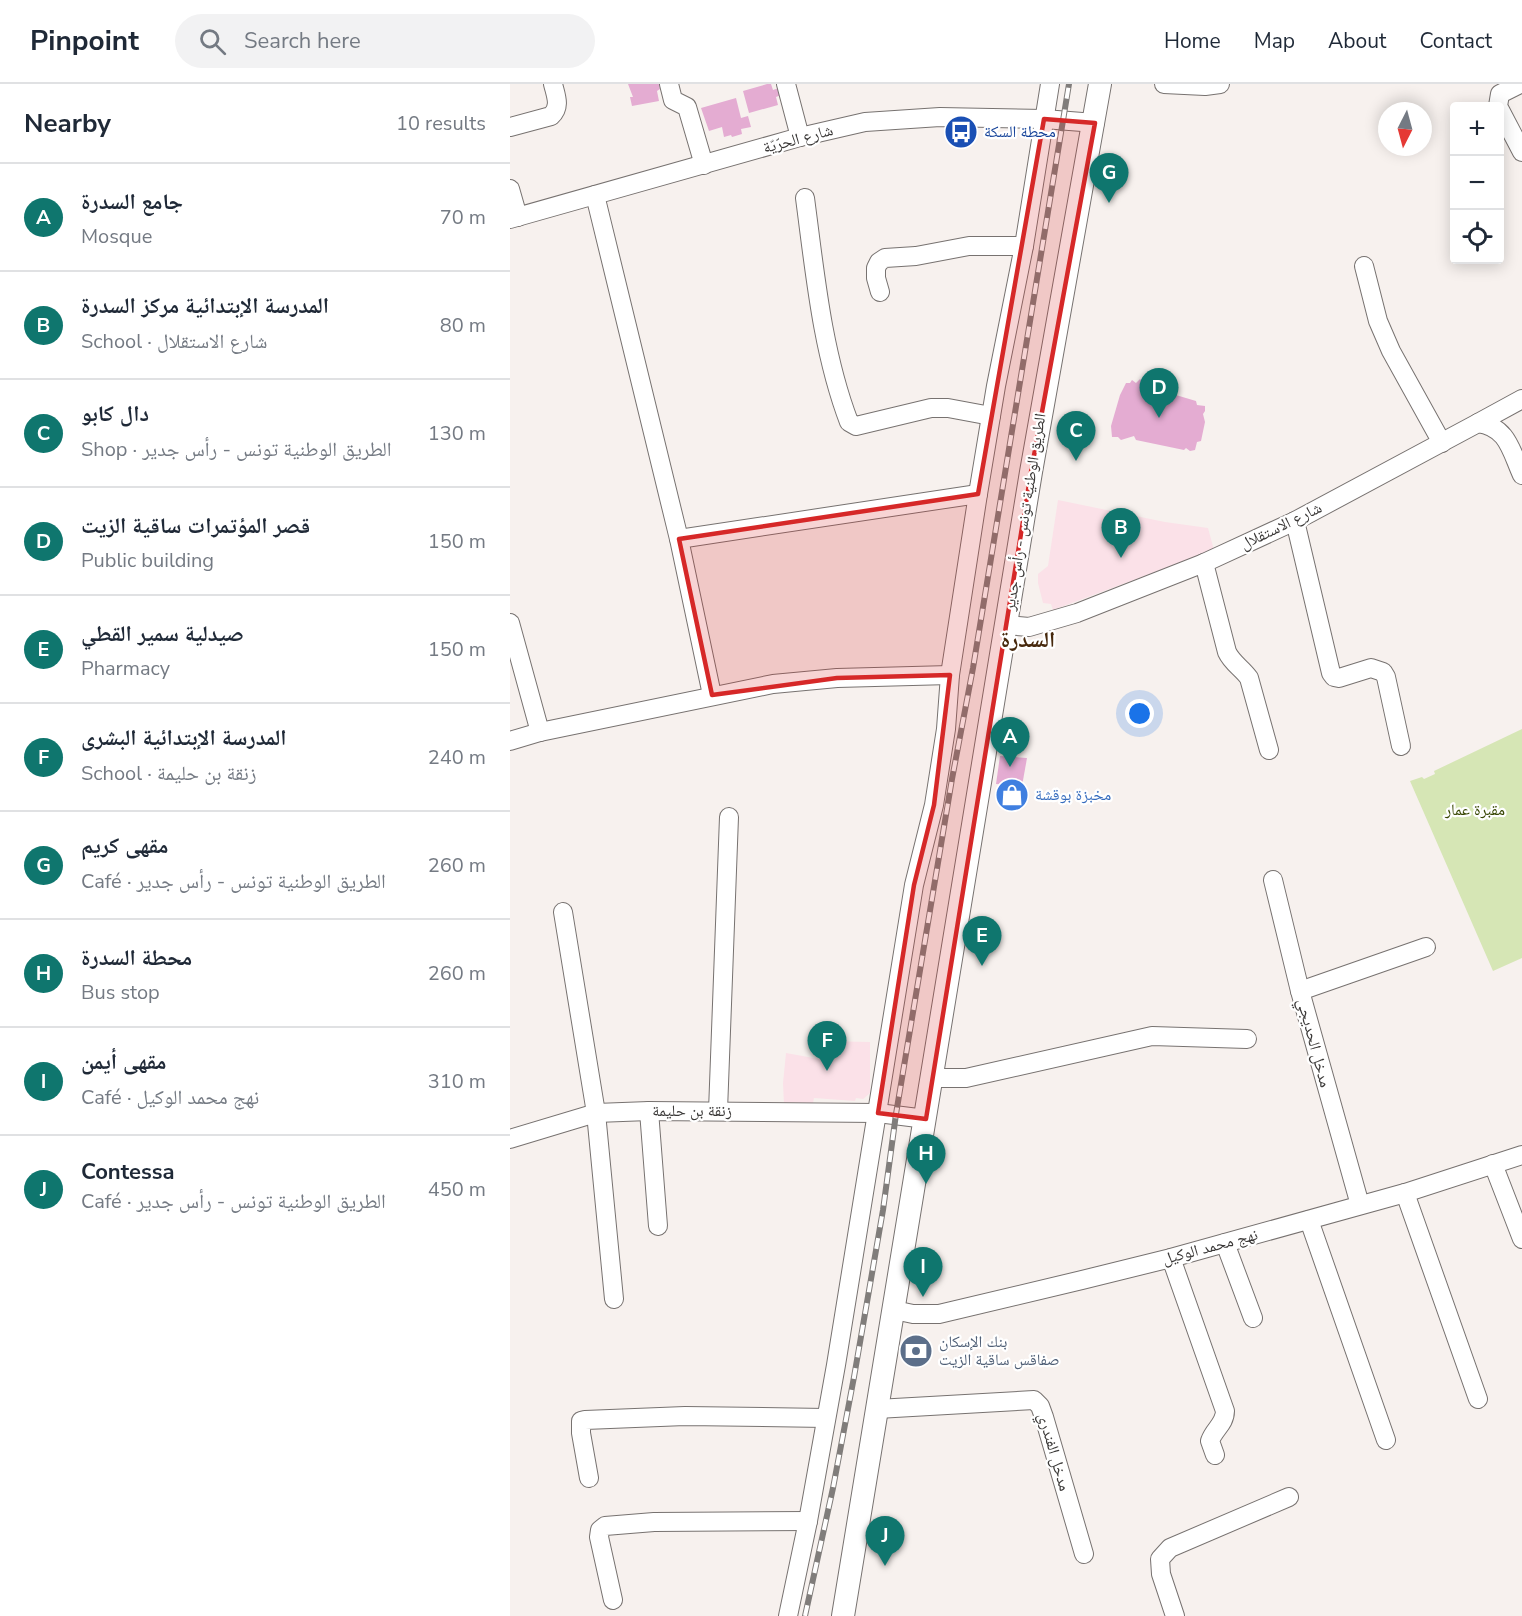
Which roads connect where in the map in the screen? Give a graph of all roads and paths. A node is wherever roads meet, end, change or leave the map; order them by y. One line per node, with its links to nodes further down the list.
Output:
1 (553, 84): 13 (street)
2 (669, 84): 16 (street)
3 (786, 84): 14 (street)
4 (1050, 84): 11 (street)
5 (1100, 84): 12 (main road, الطريق الوطنية تونس - رأس جدير)
6 (1164, 84): 7 (street)
7 (1220, 84)
8 (1520, 84): 9 (street)
9 (1499, 102)
10 (1504, 118): 15 (street)
11 (1044, 119): 12 (street, شارع الحرّيّة); 14 (street, شارع الحرّيّة); 21 (street)
12 (1095, 123): 34 (main road, الطريق الوطنية تونس - رأس جدير)
13 (510, 127)
14 (800, 137): 16 (street, شارع الحرّيّة)
15 (1522, 152)
16 (704, 165): 18 (street, شارع الحرّيّة)
17 (510, 189): 20 (street)
18 (595, 195): 20 (street, شارع الحرّيّة); 31 (street)
19 (805, 198): 25 (street)
20 (514, 218)
21 (1024, 246): 23 (street); 25 (street)
22 (1364, 266): 27 (street)
23 (880, 292)
24 (1522, 399): 26 (street, شارع الاستقلال)
25 (991, 416): 29 (street)
26 (1478, 423): 27 (street, شارع الاستقلال); 28 (street)
27 (1443, 443): 30 (street, شارع الاستقلال)
28 (1522, 474)
29 (978, 494): 31 (street); 35 (street)
30 (1295, 521): 32 (street, شارع الاستقلال); 39 (street)
31 (679, 539): 36 (street)
32 (1204, 563): 34 (street, شارع الاستقلال); 40 (street)
33 (510, 623): 37 (street)
34 (1006, 625): 47 (main road, الطريق الوطنية تونس - رأس جدير)
35 (951, 675): 36 (street); 51 (street)
36 (712, 695): 37 (street)
37 (540, 732): 38 (street)
38 (510, 741)
39 (1401, 746)
40 (1269, 750)
41 (729, 817): 49 (street)
42 (1273, 880): 45 (street, مدخل الحديجي)
43 (563, 912): 50 (street)
44 (1426, 947): 45 (street)
45 (1300, 991): 57 (street, مدخل الحديجي)
46 (1247, 1039): 47 (street)
47 (932, 1078): 52 (main road, الطريق الوطنية تونس - رأس جدير)
48 (649, 1111): 49 (street, زنقة بن حليمة); 50 (street, زنقة بن حليمة); 59 (street)
49 (718, 1111): 51 (street, زنقة بن حليمة)
50 (596, 1113): 53 (street, زنقة بن حليمة); 63 (street)
51 (878, 1113): 52 (street, زنقة بن حليمة); 68 (street)
52 (926, 1119): 64 (main road, الطريق الوطنية تونس - رأس جدير)
53 (510, 1140)
54 (1522, 1155): 55 (street, نهج محمد الوكيل)
55 (1493, 1164): 56 (street, نهج محمد الوكيل); 60 (street)
56 (1405, 1193): 57 (street, نهج محمد الوكيل); 66 (street)
57 (1360, 1205): 58 (street, نهج محمد الوكيل)
58 (1310, 1220): 61 (street, نهج محمد الوكيل); 69 (street)
59 (658, 1226)
60 (1522, 1239)
61 (1225, 1243): 62 (street, نهج محمد الوكيل); 65 (street)
62 (1171, 1258): 64 (street, نهج محمد الوكيل); 70 (street)
63 (614, 1299)
64 (894, 1310): 67 (main road, الطريق الوطنية تونس - رأس جدير)
65 (1252, 1318)
66 (1478, 1399)
67 (878, 1408): 74 (street, مدخل الفندري); 77 (main road, الطريق الوطنية تونس - رأس جدير)
68 (826, 1418): 71 (street); 73 (street)
69 (1386, 1440)
70 (1215, 1455)
71 (588, 1478)
72 (1288, 1497): 78 (street)
73 (808, 1521): 75 (street); 76 (street)
74 (1084, 1554)
75 (613, 1600)
76 (788, 1616)
77 (843, 1616)
78 (1175, 1616)

